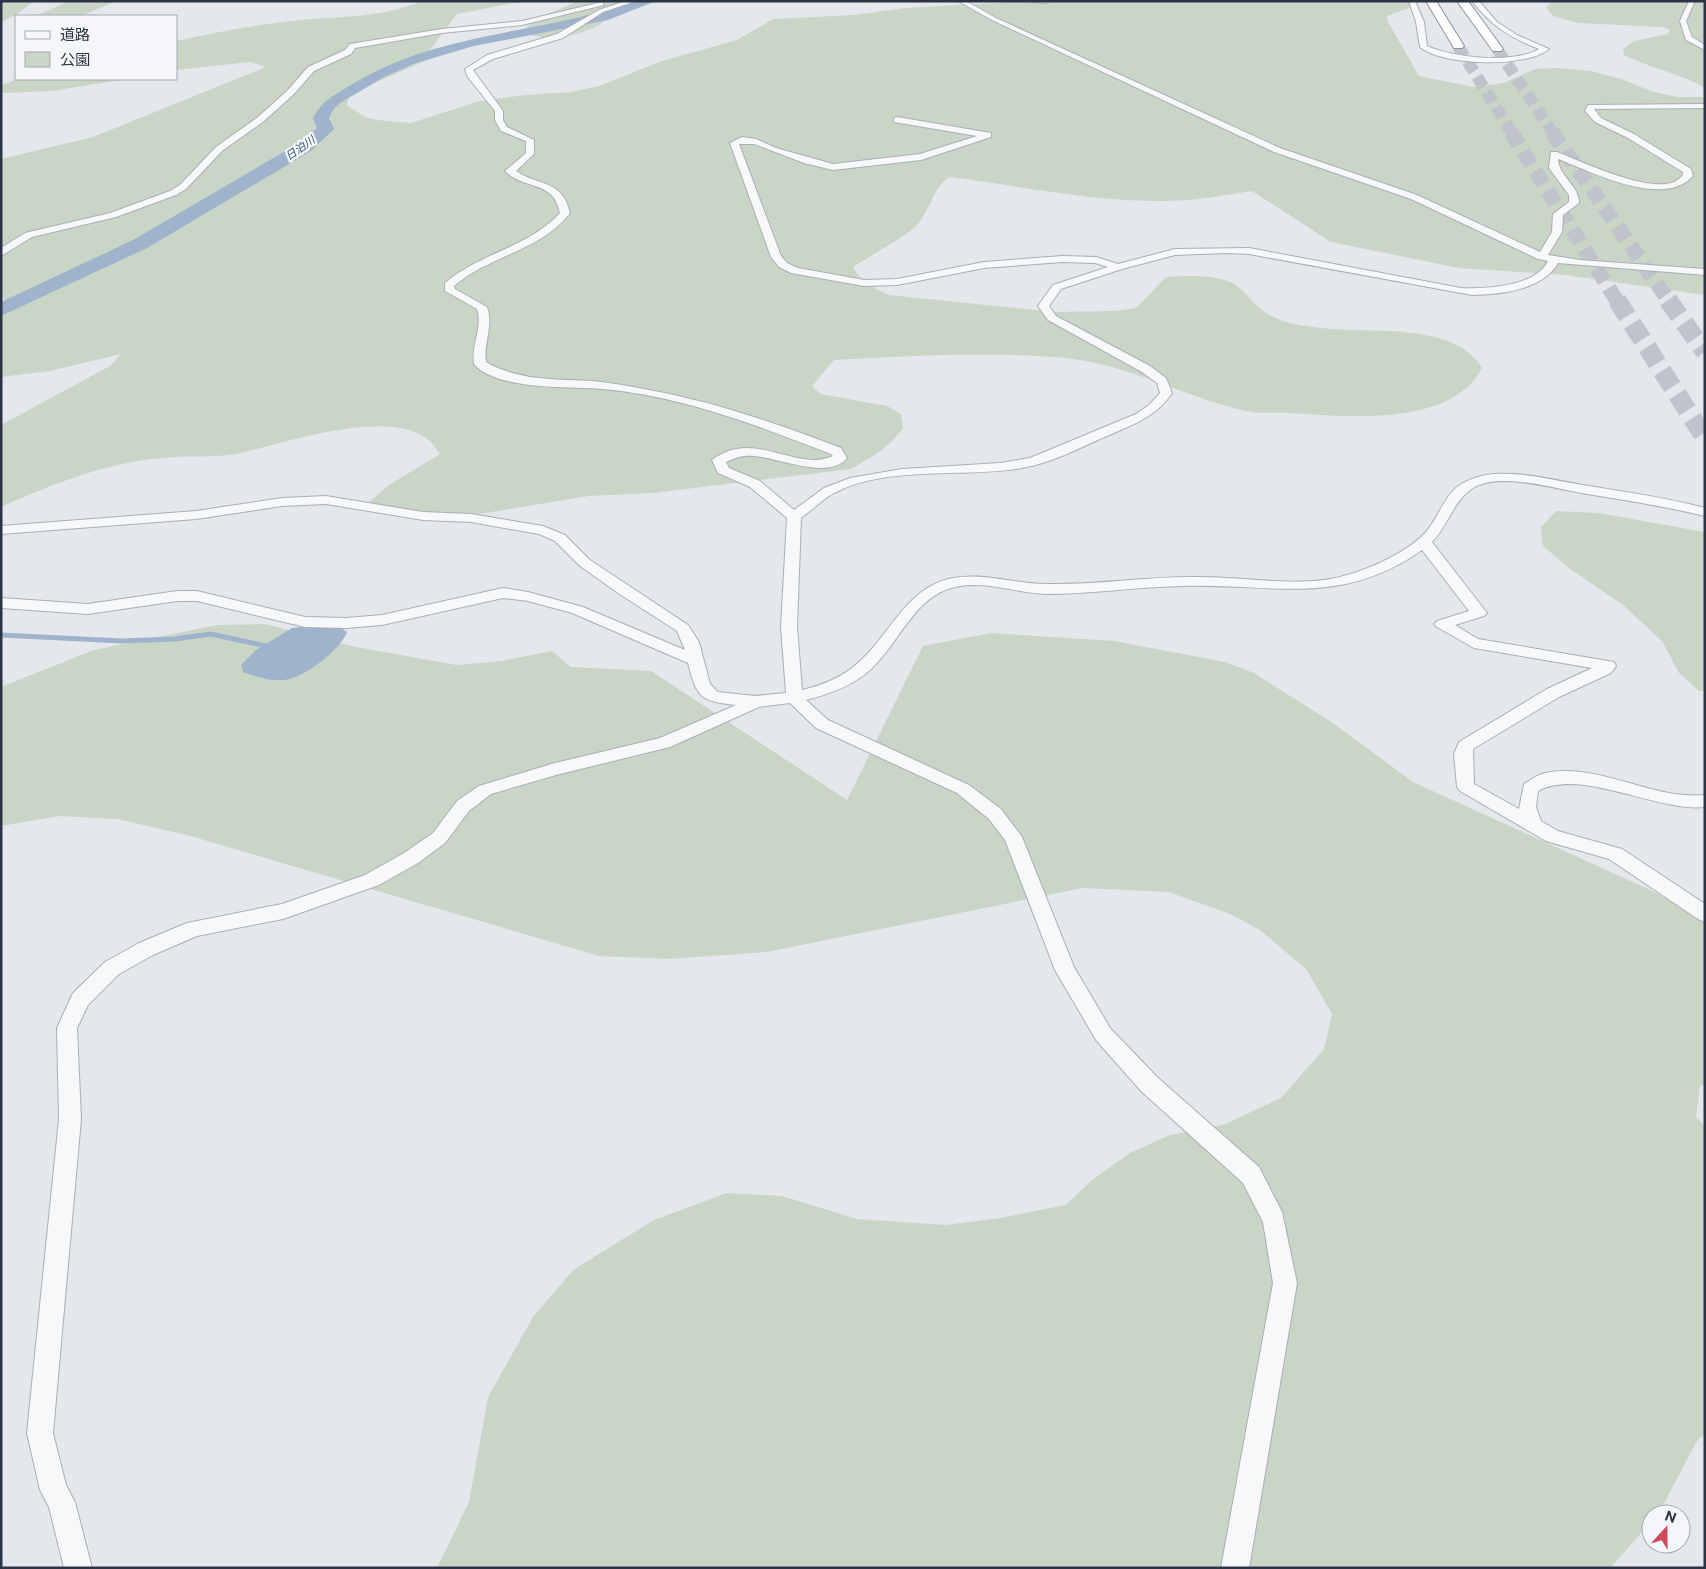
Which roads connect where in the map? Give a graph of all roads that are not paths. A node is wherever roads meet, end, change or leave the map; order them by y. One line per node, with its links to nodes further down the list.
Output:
1 (612, 1): 16 (street)
2 (633, 1): 22 (street)
3 (961, 1): 17 (street)
4 (1030, 1): 5 (street)
5 (1046, 1)
6 (1412, 1): 9 (street)
7 (1431, 1): 11 (highway)
8 (1462, 1): 13 (highway)
9 (1475, 1)
10 (1692, 1): 12 (street)
11 (1458, 46)
12 (1705, 48)
13 (1497, 49)
14 (1705, 106): 17 (street)
15 (897, 120): 19 (street)
16 (1, 253)
17 (1542, 257): 18 (street)
18 (1554, 260): 19 (street); 20 (street)
19 (1118, 267): 22 (street)
20 (1705, 272)
21 (1705, 512): 24 (street)
22 (794, 517): 27 (street)
23 (1, 530): 26 (street)
24 (1424, 542): 27 (street); 30 (street)
25 (1, 603): 26 (street)
26 (696, 660): 28 (street)
27 (794, 698): 28 (street); 33 (street)
28 (755, 702): 32 (street)
29 (1705, 801): 30 (street)
30 (1533, 825): 31 (street)
31 (1705, 914)
32 (78, 1568)
33 (1235, 1568)

